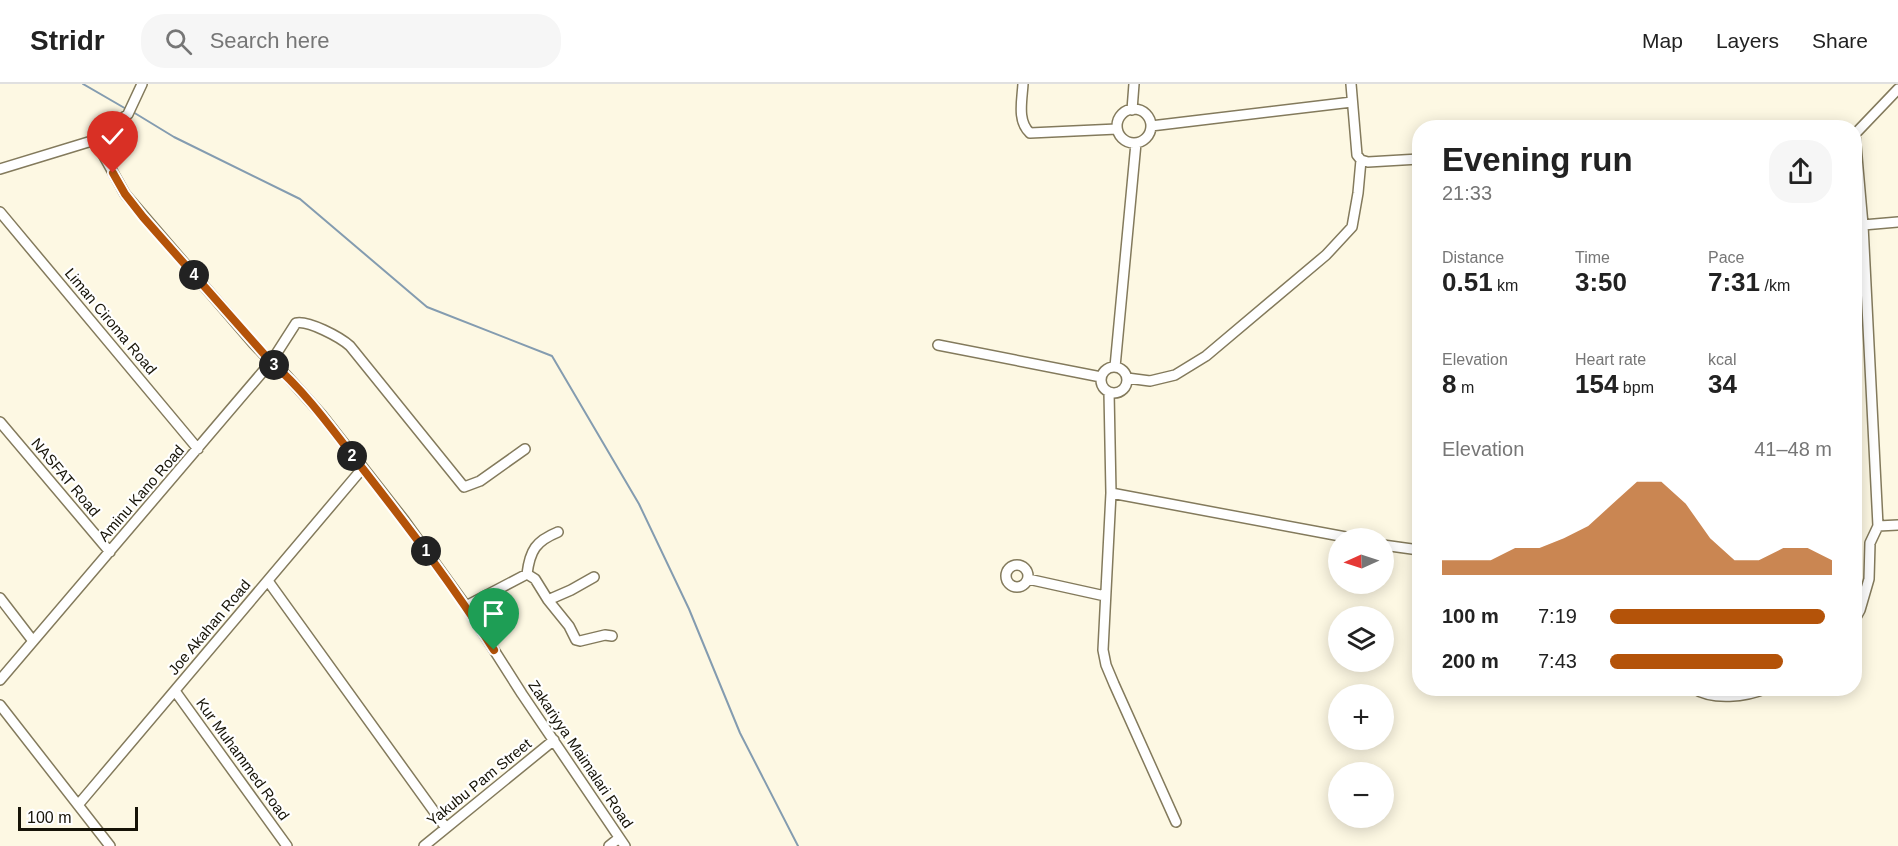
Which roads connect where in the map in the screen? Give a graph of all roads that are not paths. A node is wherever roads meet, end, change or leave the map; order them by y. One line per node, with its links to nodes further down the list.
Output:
1 (142, 84): 11 (street)
2 (1023, 84): 10 (street)
3 (1134, 84): 7 (street)
4 (1351, 84): 6 (street)
5 (1898, 89): 9 (street)
6 (1353, 102): 8 (street); 14 (street)
7 (1132, 110): 8 (street); 10 (street)
8 (1151, 126): 12 (street)
9 (1862, 126)
10 (1117, 129): 12 (street)
11 (95, 140): 15 (street); 21 (street, Zakariyya Maimalari Road)
12 (1136, 143): 22 (street)
13 (1412, 159): 14 (street)
14 (1361, 160): 24 (street)
15 (0, 169)
16 (0, 212): 27 (street, Liman Ciroma Road)
17 (1862, 215): 19 (street)
18 (1898, 222): 19 (street)
19 (1863, 225): 32 (street)
20 (938, 345): 23 (street)
21 (271, 362): 27 (street, Aminu Kano Road); 28 (street, Aminu Kano Road); 29 (street, Zakariyya Maimalari Road)
22 (1115, 367): 23 (street); 24 (street)
23 (1101, 377): 25 (street)
24 (1127, 378): 25 (street)
25 (1108, 392): 30 (street)
26 (0, 422): 37 (street, NASFAT Road)
27 (198, 449): 37 (street, Aminu Kano Road)
28 (525, 449)
29 (362, 469): 41 (street, Joe Akahan Road); 46 (street, Zakariyya Maimalari Road)
30 (1111, 493): 34 (street); 42 (street)
31 (1898, 525): 32 (street)
32 (1878, 526): 44 (street)
33 (558, 532): 38 (street)
34 (1328, 534)
35 (1394, 546): 36 (street)
36 (1412, 549)
37 (110, 552): 48 (street, Aminu Kano Road)
38 (527, 574): 45 (street); 46 (street)
39 (594, 576): 45 (street)
40 (1028, 579): 42 (street)
41 (268, 580): 50 (street, Joe Akahan Road); 55 (street)
42 (1105, 596): 54 (street)
43 (0, 598): 48 (street)
44 (1862, 599)
45 (548, 600): 47 (street)
46 (466, 606): 52 (street, Zakariyya Maimalari Road)
47 (612, 636)
48 (33, 641): 49 (street, Aminu Kano Road)
49 (0, 680)
50 (175, 691): 53 (street, Joe Akahan Road); 58 (street, Kur Muhammed Road)
51 (0, 705): 53 (street)
52 (554, 740): 55 (street, Yakubu Pam Street); 56 (street, Zakariyya Maimalari Road)
53 (78, 805): 57 (street)
54 (1176, 822)
55 (446, 828): 59 (street, Yakubu Pam Street)
56 (622, 842): 60 (street)
57 (110, 846)
58 (287, 846)
59 (424, 846)
60 (609, 846)

